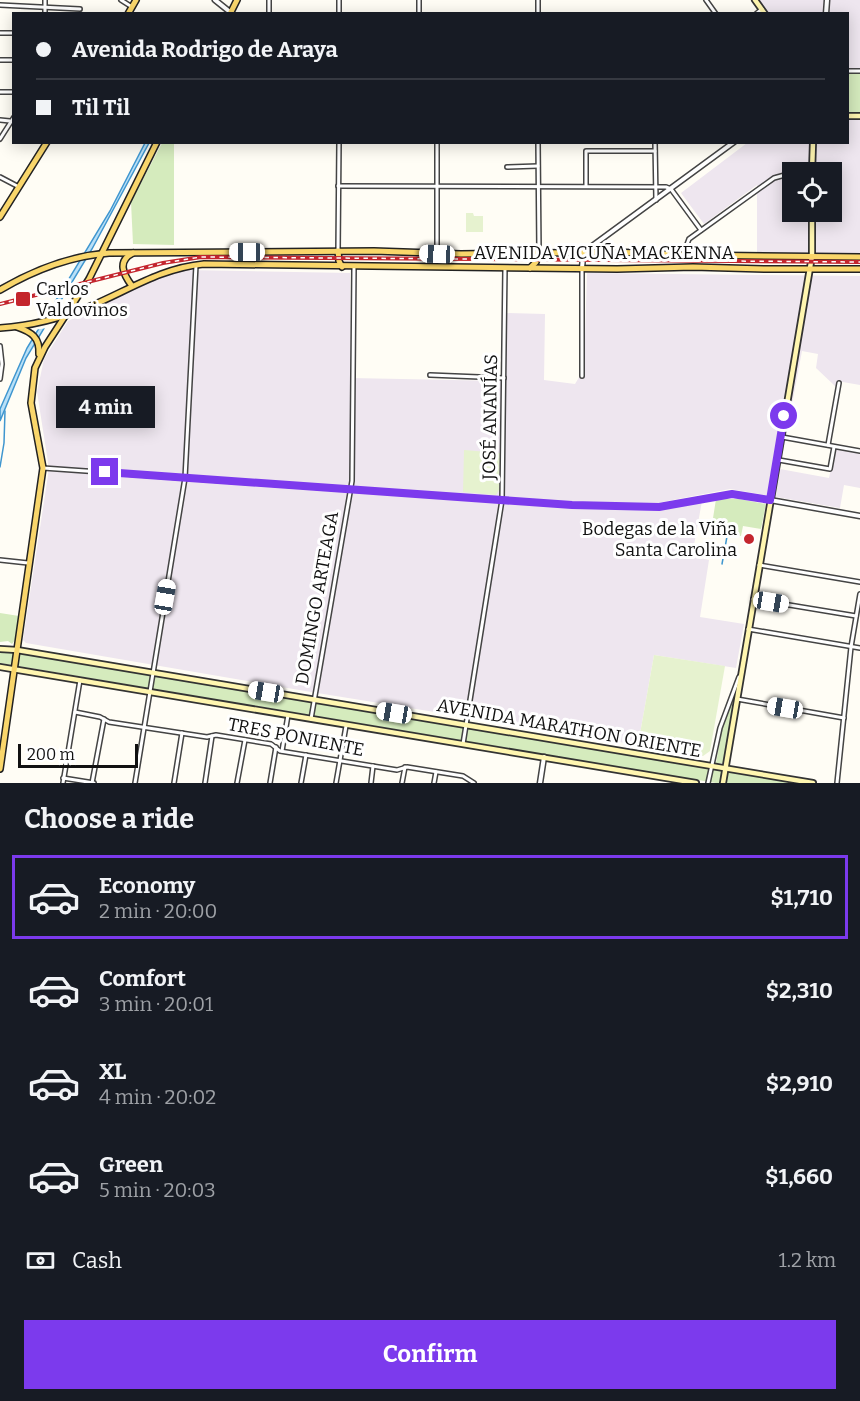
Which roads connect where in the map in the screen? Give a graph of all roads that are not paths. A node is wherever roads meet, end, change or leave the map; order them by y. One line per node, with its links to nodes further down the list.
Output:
1 (45, 0): 7 (street)
2 (121, 0): 8 (street)
3 (136, 0): 8 (main road)
4 (216, 0): 13 (street)
5 (755, 0): 10 (main road)
6 (0, 5): 7 (street)
7 (45, 7): 9 (street); 11 (street)
8 (132, 7): 12 (main road)
9 (80, 9)
10 (764, 11)
11 (45, 12)
12 (129, 12)
13 (230, 12)
14 (12, 119): 15 (street); 16 (street)
15 (0, 120)
16 (0, 139)
17 (46, 144): 35 (main road)
18 (156, 144): 45 (main road)
19 (339, 144): 31 (street)
20 (437, 144): 32 (street)
21 (538, 144): 28 (street)
22 (656, 144): 25 (street)
23 (731, 144): 37 (street)
24 (813, 144): 26 (main road)
25 (656, 151): 34 (street); 36 (street)
26 (813, 162)
27 (507, 166): 28 (street)
28 (538, 166): 33 (street)
29 (782, 176): 41 (street)
30 (0, 177): 35 (street)
31 (338, 186): 32 (street); 42 (street)
32 (437, 186): 33 (street); 47 (street)
33 (538, 186): 34 (street); 46 (street)
34 (586, 186): 36 (street)
35 (19, 187): 39 (main road)
36 (656, 187): 37 (street); 38 (street)
37 (671, 189): 38 (street); 41 (street)
38 (656, 200): 44 (street)
39 (0, 217)
40 (812, 222): 49 (main road)
41 (701, 230): 48 (street)
42 (338, 251): 43 (main road, AVENIDA VICUÑA MACKENNA); 47 (main road, AVENIDA VICUÑA MACKENNA); 52 (main road)
43 (134, 252): 45 (main road, AVENIDA VICUÑA MACKENNA); 59 (main road)
44 (585, 252): 46 (main road, AVENIDA VICUÑA MACKENNA); 48 (main road, AVENIDA VICUÑA MACKENNA); 56 (street)
45 (103, 253): 60 (main road, AVENIDA VICUÑA MACKENNA); 61 (main road)
46 (539, 253): 47 (main road, AVENIDA VICUÑA MACKENNA); 55 (main road)
47 (437, 254)
48 (683, 255): 49 (main road, AVENIDA VICUÑA MACKENNA)
49 (812, 256): 50 (main road, AVENIDA VICUÑA MACKENNA); 58 (main road)
50 (860, 257)
51 (196, 265): 52 (main road, AVENIDA VICUÑA MACKENNA); 59 (main road, AVENIDA VICUÑA MACKENNA); 77 (street)
52 (342, 267): 53 (main road, AVENIDA VICUÑA MACKENNA)
53 (354, 267): 54 (main road, AVENIDA VICUÑA MACKENNA); 78 (street, DOMINGO ARTEAGA)
54 (505, 268): 55 (main road, AVENIDA VICUÑA MACKENNA); 68 (street, JOSÉ ANANÍAS)
55 (530, 268): 56 (main road, AVENIDA VICUÑA MACKENNA)
56 (582, 268): 58 (main road, AVENIDA VICUÑA MACKENNA); 67 (street)
57 (860, 268): 58 (main road, AVENIDA VICUÑA MACKENNA)
58 (809, 270): 71 (main road)
59 (132, 286): 61 (main road, AVENIDA VICUÑA MACKENNA)
60 (0, 290)
61 (66, 316): 62 (main road, AVENIDA VICUÑA MACKENNA); 65 (main road)
62 (16, 327): 63 (main road, AVENIDA VICUÑA MACKENNA); 65 (main road)
63 (0, 328)
64 (0, 346): 69 (street)
65 (38, 358): 76 (main road)
66 (430, 375): 68 (street)
67 (582, 376)
68 (504, 378): 79 (street, JOSÉ ANANÍAS)
69 (0, 379)
70 (839, 383): 72 (street)
71 (781, 436): 72 (street); 75 (main road)
72 (828, 445): 73 (street)
73 (834, 446): 74 (street); 75 (street)
74 (860, 451)
75 (777, 459): 80 (main road)
76 (43, 468): 77 (street); 83 (main road)
77 (185, 478): 78 (street); 97 (street)
78 (350, 490): 79 (street); 100 (street, DOMINGO ARTEAGA)
79 (502, 500): 80 (street); 108 (street, JOSÉ ANANÍAS)
80 (770, 500): 81 (street); 84 (main road)
81 (860, 516)
82 (0, 560): 83 (street)
83 (29, 563): 93 (main road)
84 (759, 565): 85 (street); 87 (main road)
85 (860, 582)
86 (860, 594): 88 (street)
87 (753, 599): 88 (street); 89 (main road)
88 (856, 616): 90 (street)
89 (748, 629): 90 (street); 96 (main road)
90 (851, 646): 92 (street); 104 (street)
91 (0, 648): 93 (main road, AVENIDA MARATHON ORIENTE)
92 (860, 648)
93 (17, 650): 95 (main road); 97 (main road, AVENIDA MARATHON ORIENTE)
94 (0, 668): 95 (main road, AVENIDA MARATHON ORIENTE)
95 (14, 670): 98 (main road, AVENIDA MARATHON ORIENTE); 122 (main road)
96 (741, 672): 101 (main road); 120 (street)
97 (152, 673): 99 (street); 100 (main road, AVENIDA MARATHON ORIENTE)
98 (80, 680): 99 (main road, AVENIDA MARATHON ORIENTE); 102 (street)
99 (150, 692): 103 (main road, AVENIDA MARATHON ORIENTE); 109 (street)
100 (314, 699): 106 (street, DOMINGO ARTEAGA); 108 (main road, AVENIDA MARATHON ORIENTE)
101 (736, 699): 104 (street); 123 (main road)
102 (75, 712): 105 (street, TRES PONIENTE); 125 (street)
103 (288, 715): 106 (main road, AVENIDA MARATHON ORIENTE); 115 (street)
104 (844, 718): 145 (street)
105 (104, 719): 109 (street, TRES PONIENTE); 128 (street)
106 (311, 719): 107 (main road, AVENIDA MARATHON ORIENTE)
107 (346, 724): 113 (main road, AVENIDA MARATHON ORIENTE); 118 (street)
108 (466, 725): 113 (street, JOSÉ ANANÍAS); 120 (main road, AVENIDA MARATHON ORIENTE)
109 (144, 728): 110 (street, TRES PONIENTE); 129 (street)
110 (182, 733): 111 (street, TRES PONIENTE); 130 (street)
111 (213, 736): 112 (street, TRES PONIENTE); 131 (street)
112 (245, 740): 114 (street, TRES PONIENTE); 132 (street)
113 (464, 744): 117 (main road, AVENIDA MARATHON ORIENTE)
114 (276, 747): 115 (street, TRES PONIENTE); 133 (street)
115 (282, 751): 116 (street, TRES PONIENTE)
116 (306, 755): 118 (street, TRES PONIENTE); 134 (street)
117 (544, 757): 140 (street); 141 (main road, AVENIDA MARATHON ORIENTE)
118 (340, 761): 119 (street, TRES PONIENTE); 135 (street)
119 (374, 766): 121 (street, TRES PONIENTE); 136 (street)
120 (712, 766): 123 (main road, AVENIDA MARATHON ORIENTE); 142 (street)
121 (405, 767): 124 (street, TRES PONIENTE); 137 (street)
122 (0, 768)
123 (725, 768): 143 (main road); 144 (main road, AVENIDA MARATHON ORIENTE)
124 (436, 772): 126 (street, TRES PONIENTE); 138 (street)
125 (63, 778): 127 (street); 128 (street)
126 (467, 781): 139 (street, TRES PONIENTE)
127 (63, 783)
128 (93, 783)
129 (135, 783)
130 (174, 783)
131 (205, 783)
132 (237, 783)
133 (270, 783)
134 (301, 783)
135 (336, 783)
136 (371, 783)
137 (402, 783)
138 (434, 783)
139 (474, 783)
140 (540, 783)
141 (696, 783)
142 (708, 783)
143 (723, 783)
144 (813, 783)
145 (837, 783)

